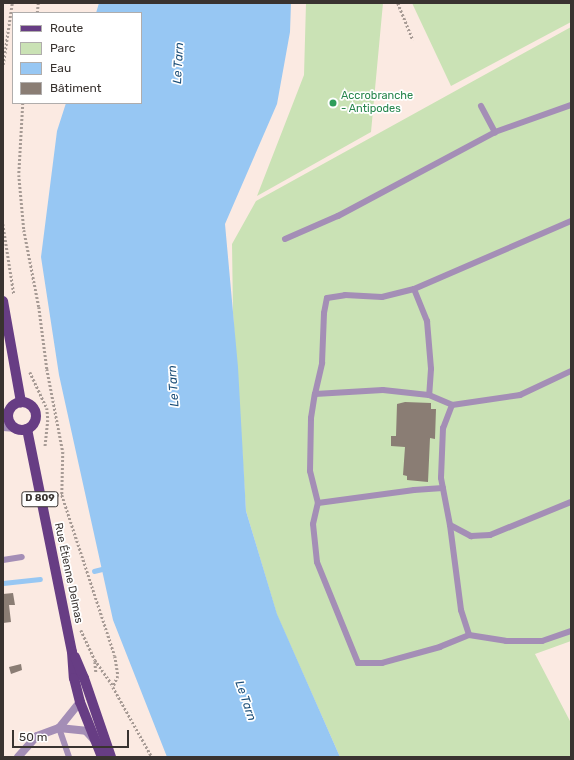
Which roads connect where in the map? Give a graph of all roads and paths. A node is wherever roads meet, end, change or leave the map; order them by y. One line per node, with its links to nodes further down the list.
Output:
1 (12, 3): 4 (path)
2 (398, 3): 3 (path)
3 (413, 40)
4 (3, 65)
5 (23, 104): 38 (path)
6 (571, 105): 8 (lane)
7 (481, 106): 8 (lane)
8 (495, 132): 11 (lane)
9 (571, 221): 12 (lane)
10 (3, 224): 13 (path)
11 (285, 239)
12 (414, 289): 17 (lane); 18 (lane)
13 (15, 295)
14 (3, 301): 19 (main road)
15 (27, 365): 25 (path)
16 (571, 371): 20 (lane)
17 (315, 394): 18 (lane); 30 (lane)
18 (429, 395): 20 (lane)
19 (21, 402): 21 (main road); 24 (main road)
20 (452, 406): 26 (lane)
21 (6, 414): 23 (main road)
22 (3, 427): 23 (street)
23 (16, 428): 24 (main road)
24 (27, 429): 37 (main road, Rue Étienne Delmas / D 809)
25 (45, 450)
26 (443, 488): 30 (lane); 31 (lane)
27 (50, 494): 28 (path)
28 (52, 501)
29 (571, 502): 31 (lane)
30 (318, 503): 36 (lane)
31 (450, 525): 36 (lane)
32 (22, 557): 33 (lane)
33 (3, 560)
34 (79, 626): 38 (path)
35 (571, 632): 36 (lane)
36 (469, 635)
37 (72, 652): 39 (main road, Rue Étienne Delmas / D 809); 45 (main road, Rue Étienne Delmas / D 809)
38 (113, 687): 46 (path)
39 (80, 702): 40 (street); 41 (main road, Rue Étienne Delmas / D 809)
40 (59, 728): 41 (street); 42 (street); 43 (lane)
41 (96, 742): 44 (main road, Rue Étienne Delmas / D 809)
42 (18, 757)
43 (68, 757)
44 (102, 757)
45 (111, 757)
46 (152, 757)

